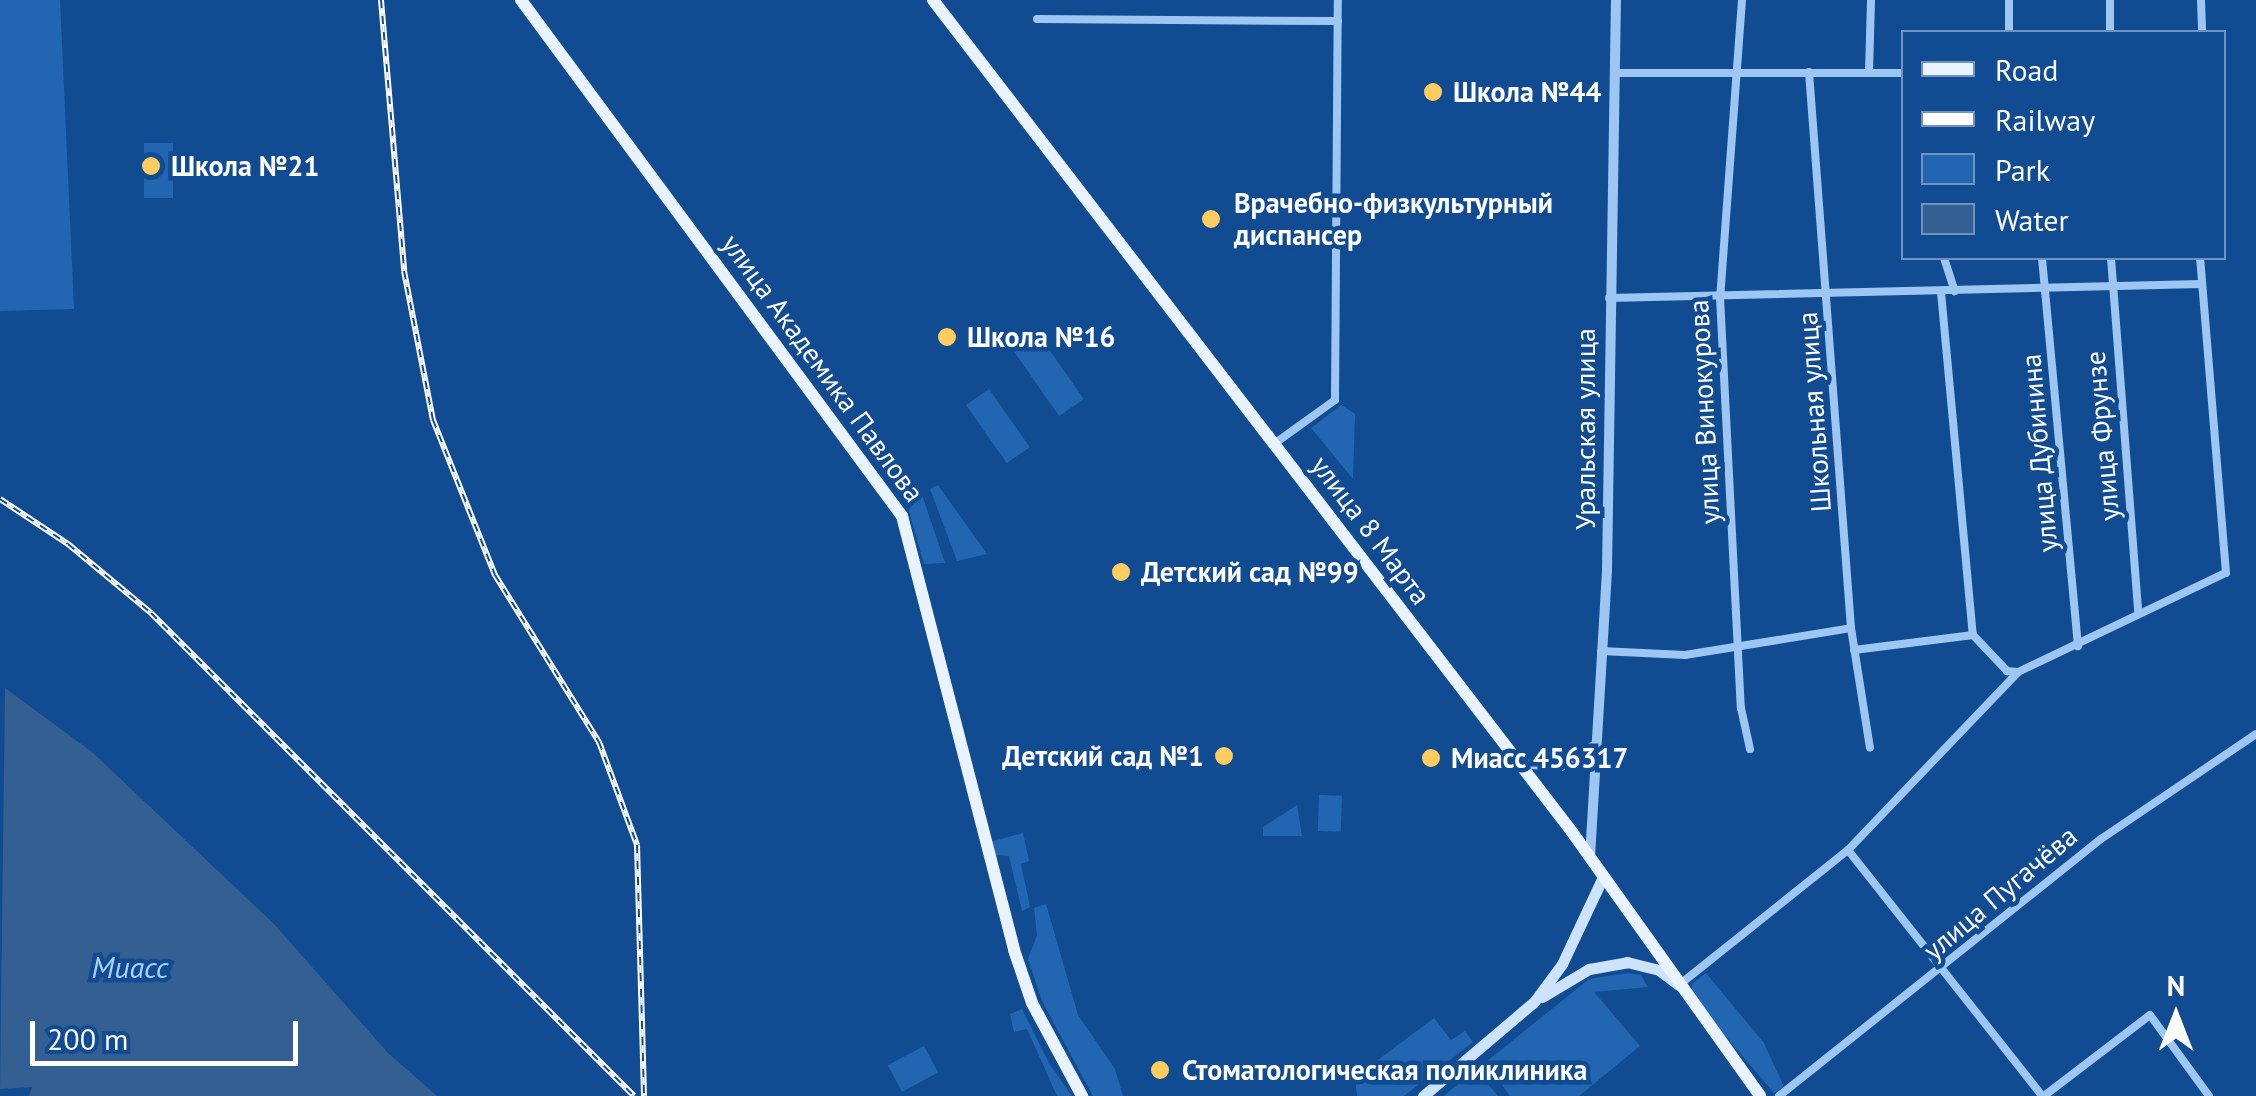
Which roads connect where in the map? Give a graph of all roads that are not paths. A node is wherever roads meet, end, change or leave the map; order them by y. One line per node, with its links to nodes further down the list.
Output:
1 (521, 0): 52 (main road, улица Академика Павлова)
2 (933, 0): 32 (main road, улица 8 Марта)
3 (1338, 0): 11 (street)
4 (1616, 0): 18 (street, Уральская улица)
5 (1742, 0): 15 (street, улица Винокурова)
6 (1871, 0): 17 (street)
7 (2009, 0): 12 (street)
8 (2110, 0): 13 (street)
9 (2202, 0): 14 (street)
10 (1037, 19): 11 (street)
11 (1338, 21): 32 (street)
12 (2009, 30)
13 (2110, 30)
14 (2202, 30)
15 (1739, 72): 16 (street); 18 (street); 30 (street, улица Винокурова)
16 (1809, 72): 17 (street); 29 (street, Школьная улица)
17 (1869, 72): 19 (street)
18 (1614, 73): 31 (street, Уральская улица)
19 (1901, 73)
20 (1945, 260): 27 (street)
21 (2042, 260): 26 (street, улица Дубинина)
22 (2111, 260): 25 (street, улица Фрунзе)
23 (2200, 260): 24 (street)
24 (2201, 284): 25 (street); 33 (street)
25 (2113, 287): 26 (street); 33 (street, улица Фрунзе)
26 (2048, 288): 27 (street); 36 (street, улица Дубинина)
27 (1955, 291): 28 (street)
28 (1940, 292): 29 (street); 35 (street)
29 (1828, 295): 30 (street); 34 (street, Школьная улица)
30 (1720, 297): 31 (street); 37 (street, улица Винокурова)
31 (1608, 298): 39 (street, Уральская улица)
32 (1274, 444): 45 (main road, улица 8 Марта)
33 (2138, 611): 36 (street)
34 (1851, 628): 37 (street); 38 (street, Школьная улица)
35 (1973, 635): 38 (street); 40 (street)
36 (2078, 646): 40 (street)
37 (1740, 648): 39 (street); 44 (street, улица Винокурова)
38 (1854, 650): 43 (street, Школьная улица)
39 (1602, 652): 42 (street, Уральская улица)
40 (2018, 672): 46 (street)
41 (2256, 734): 49 (street, улица Пугачёва)
42 (1596, 744): 45 (street); 47 (street, Уральская улица)
43 (1870, 748)
44 (1750, 749)
45 (1518, 764): 47 (main road, улица 8 Марта)
46 (1848, 850): 49 (street); 50 (street)
47 (1590, 858): 48 (main road, улица 8 Марта)
48 (1603, 877): 50 (main road, улица 8 Марта); 51 (main road)
49 (1946, 968): 55 (street, улица Пугачёва); 56 (street)
50 (1679, 985): 51 (main road); 54 (main road, улица 8 Марта)
51 (1534, 1002): 53 (main road)
52 (1082, 1096)
53 (1423, 1096)
54 (1760, 1096)
55 (1779, 1096)
56 (2043, 1096): 57 (street)
57 (2209, 1096)

